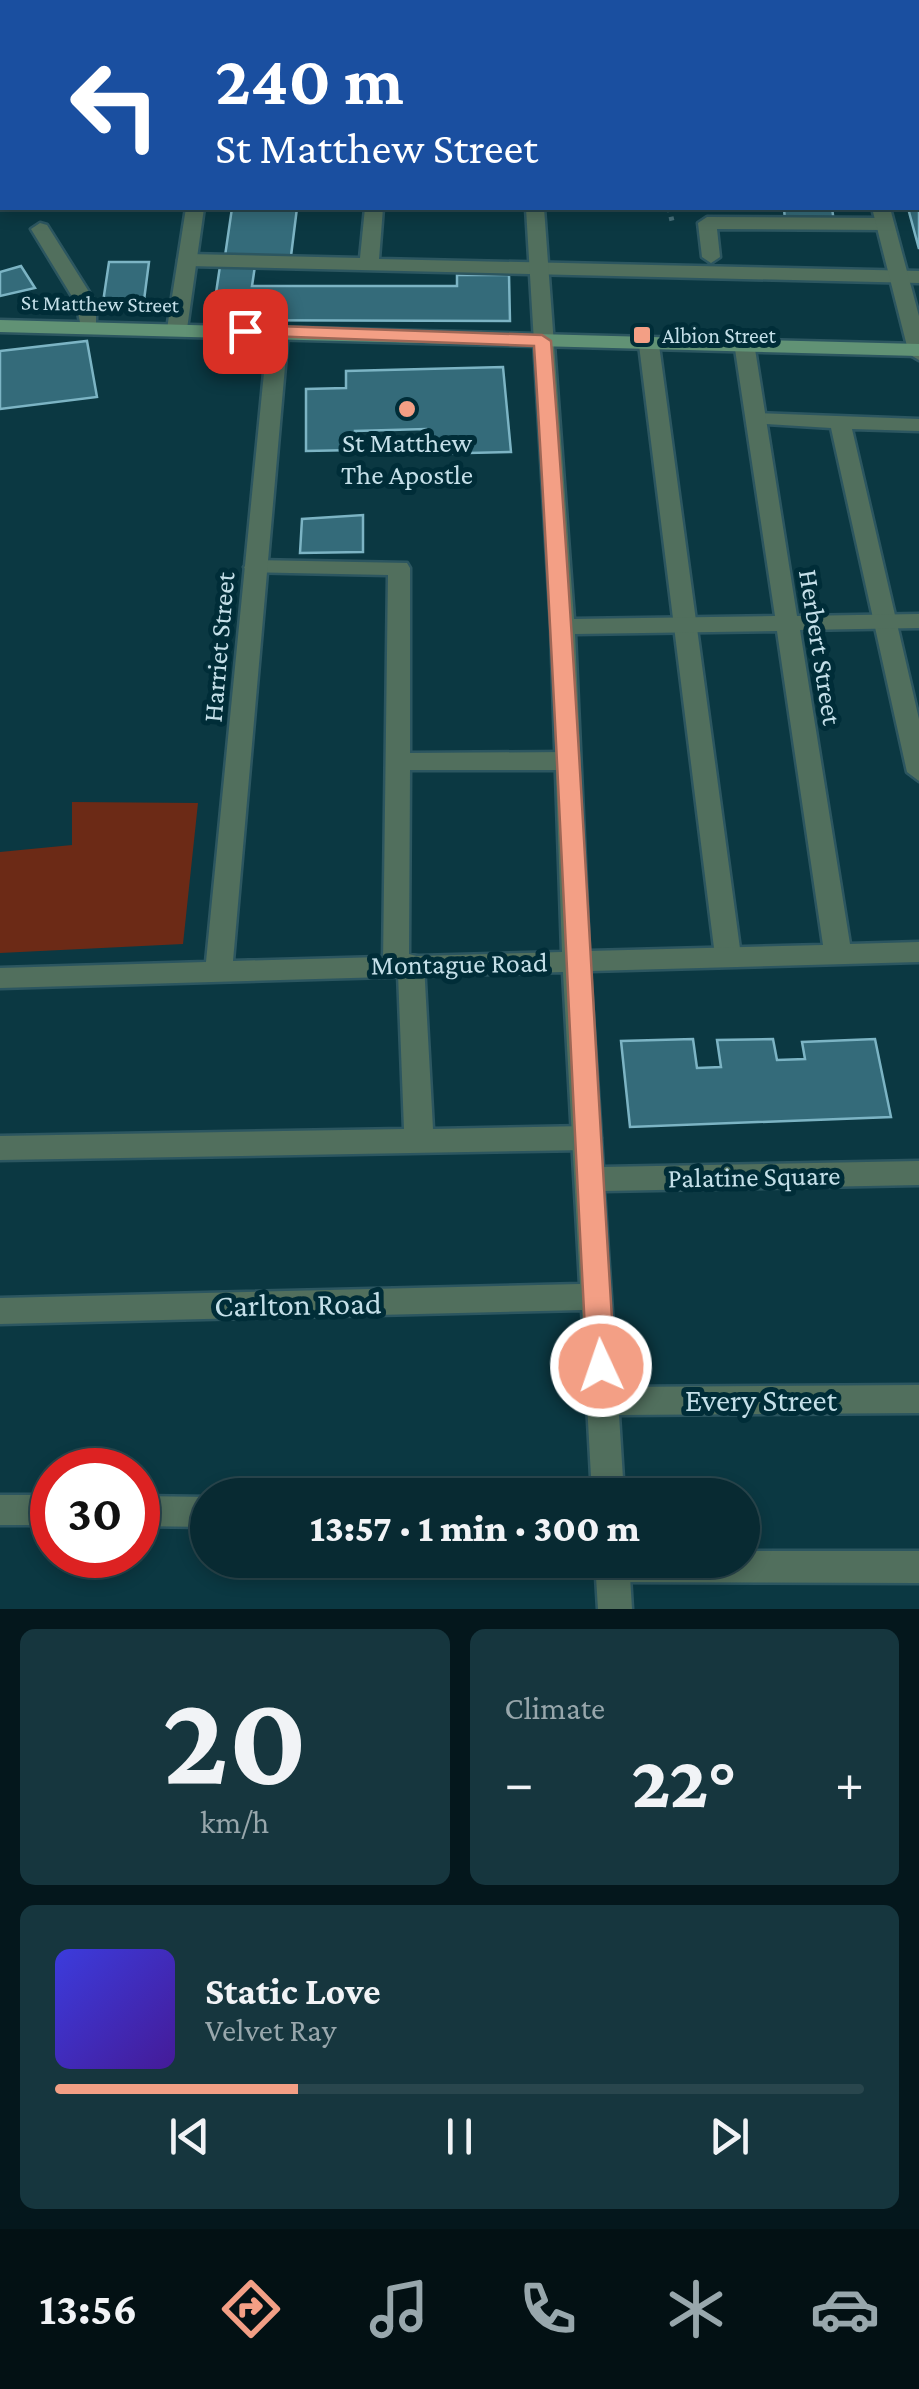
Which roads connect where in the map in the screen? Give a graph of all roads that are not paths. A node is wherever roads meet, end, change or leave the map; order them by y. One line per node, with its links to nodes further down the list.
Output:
1 (195, 210): 7 (street)
2 (374, 210): 8 (street)
3 (535, 210): 9 (street)
4 (883, 216): 6 (street); 10 (street)
5 (40, 229): 12 (street)
6 (711, 257)
7 (188, 260): 8 (street); 13 (street)
8 (369, 264): 9 (street)
9 (538, 268): 10 (street); 15 (street)
10 (909, 277): 18 (street)
11 (0, 326): 12 (main road, St Matthew Street)
12 (89, 328): 13 (main road, St Matthew Street)
13 (177, 329): 14 (main road, St Matthew Street)
14 (278, 332): 15 (main road, St Matthew Street); 22 (street, Harriet Street)
15 (542, 341): 16 (main road, St Matthew Street); 27 (street)
16 (649, 345): 17 (main road, St Matthew Street); 26 (street)
17 (745, 349): 18 (main road, St Matthew Street); 19 (street, Herbert Street)
18 (919, 352)
19 (756, 419): 20 (street); 25 (street, Herbert Street)
20 (840, 422): 21 (street); 24 (street)
21 (919, 425)
22 (256, 568): 29 (street); 36 (street, Harriet Street)
23 (919, 621): 24 (street)
24 (886, 622): 25 (street); 30 (street)
25 (787, 624): 26 (street); 32 (street, Herbert Street)
26 (688, 625): 27 (street); 33 (street)
27 (563, 627): 28 (street)
28 (568, 760): 29 (street); 34 (street)
29 (398, 762): 35 (street)
30 (919, 772)
31 (919, 952): 32 (street, Montague Road)
32 (838, 954): 33 (street, Montague Road)
33 (728, 956): 34 (street, Montague Road)
34 (576, 960): 35 (street, Montague Road); 38 (street)
35 (404, 964): 36 (street, Montague Road); 39 (street)
36 (219, 968): 37 (street, Montague Road)
37 (0, 978)
38 (587, 1138): 39 (street); 42 (street)
39 (420, 1141): 40 (street)
40 (0, 1148)
41 (919, 1173): 42 (street, Palatine Square)
42 (590, 1179): 43 (street)
43 (597, 1297): 44 (street, Carlton Road); 46 (street)
44 (0, 1311)
45 (919, 1399): 46 (street, Every Street)
46 (603, 1401): 47 (street)
47 (607, 1478)
48 (0, 1510): 49 (street)
49 (30, 1510)
50 (160, 1511): 51 (street)
51 (190, 1512)
52 (760, 1565): 53 (street)
53 (919, 1567)
54 (613, 1578): 55 (street)
55 (615, 1609)

